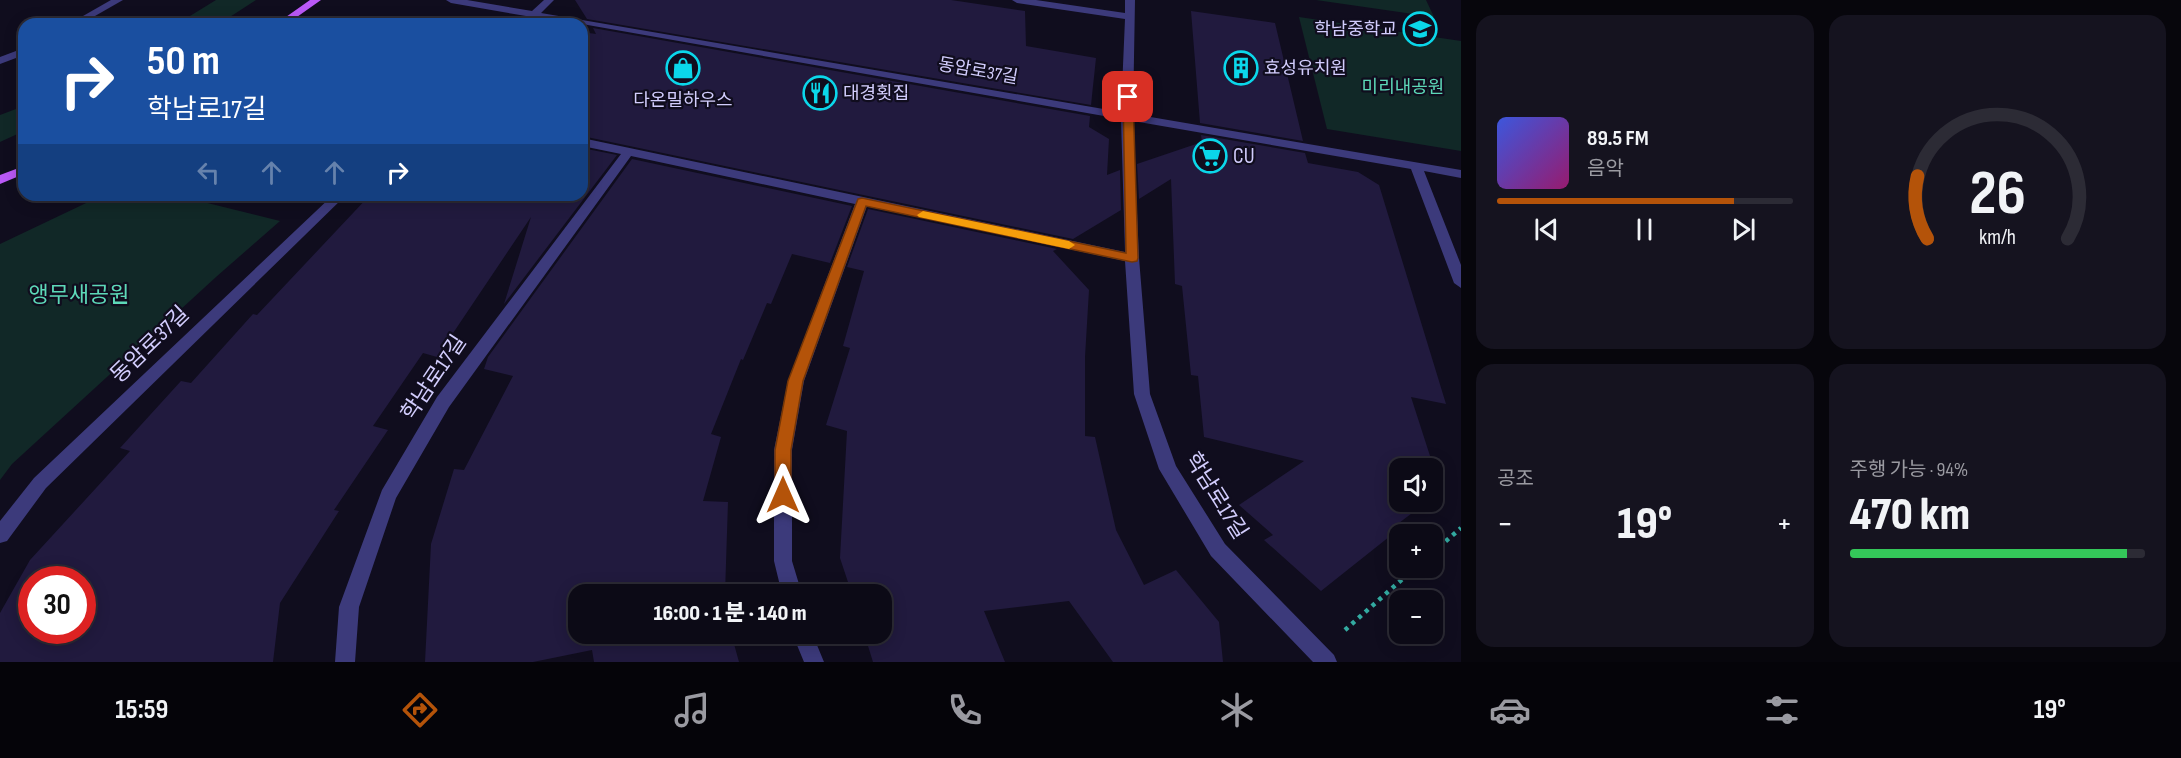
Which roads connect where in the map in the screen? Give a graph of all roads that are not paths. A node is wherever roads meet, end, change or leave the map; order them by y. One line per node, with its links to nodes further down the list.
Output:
1 (118, 0): 9 (street)
2 (316, 0): 10 (main road)
3 (451, 0): 7 (street, 동암로37길)
4 (549, 0): 7 (street)
5 (1017, 0): 8 (street)
6 (1130, 0): 8 (street, 학남로17길)
7 (533, 14): 11 (street); 12 (street, 동암로37길)
8 (1130, 17): 16 (street, 학남로17길)
9 (85, 18)
10 (290, 18)
11 (529, 18)
12 (556, 18)
13 (588, 24): 16 (street, 동암로37길)
14 (18, 54): 15 (street)
15 (0, 61)
16 (1127, 117): 19 (street, 동암로37길); 25 (street, 학남로17길)
17 (588, 143): 18 (street)
18 (628, 152): 24 (street); 31 (street, 학남로17길)
19 (1416, 166): 21 (street, 동암로37길); 26 (street)
20 (18, 172): 22 (main road)
21 (1461, 174)
22 (0, 180)
23 (334, 201): 27 (street, 동암로37길)
24 (862, 202): 25 (street); 28 (street)
25 (1132, 258): 30 (street, 학남로17길)
26 (1461, 284)
27 (0, 535)
28 (789, 584)
29 (807, 644): 32 (street)
30 (1318, 659)
31 (345, 662)
32 (814, 662)

